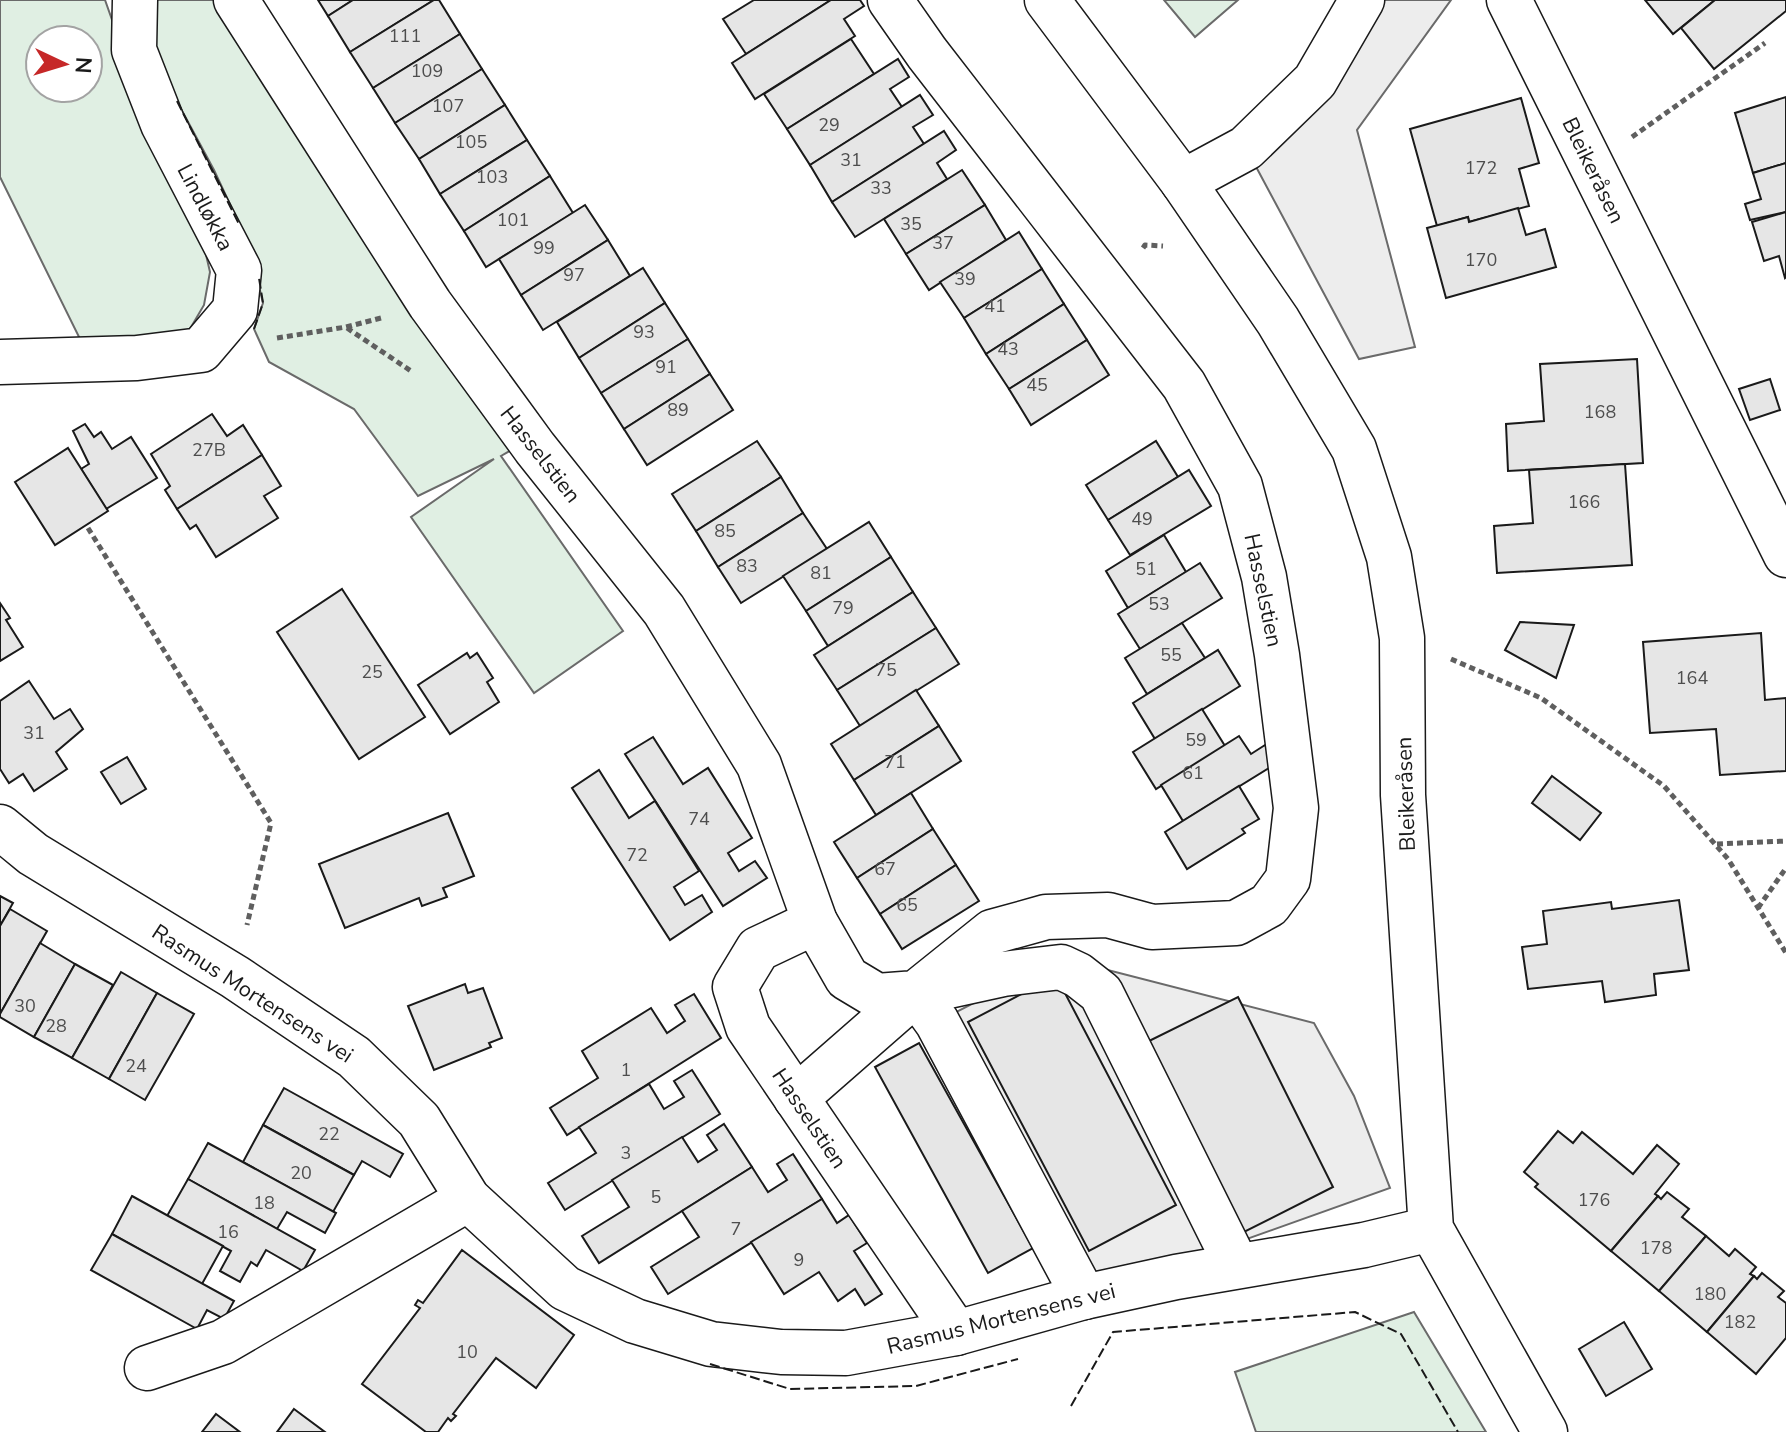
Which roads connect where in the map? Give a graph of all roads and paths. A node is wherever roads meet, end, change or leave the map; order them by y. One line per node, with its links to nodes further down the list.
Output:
1 (135, 0): 11 (street, Lindløkka)
2 (236, 0): 10 (street, Hasselstien)
3 (890, 0): 24 (street, Hasselstien)
4 (1047, 0): 9 (street, Bleikeråsen)
5 (1362, 0): 9 (street)
6 (1509, 0): 8 (street, Bleikeråsen)
7 (1765, 43): 8 (path)
8 (1591, 165): 14 (street, Bleikeråsen)
9 (1183, 182): 15 (street, Bleikeråsen)
10 (430, 304): 11 (path); 21 (street, Hasselstien)
11 (201, 350): 12 (street)
12 (0, 362)
13 (88, 528): 23 (path)
14 (1786, 555)
15 (1402, 638): 18 (path); 27 (street, Bleikeråsen)
16 (0, 827): 23 (street, Rasmus Mortensens vei)
17 (1786, 841): 18 (path)
18 (1716, 844): 20 (path)
19 (1786, 868): 20 (path)
20 (1758, 908): 22 (path)
21 (815, 922): 24 (street, Hasselstien); 25 (street, Hasselstien)
22 (1786, 953)
23 (235, 977): 26 (street, Rasmus Mortensens vei)
24 (916, 993): 25 (street); 28 (street); 29 (street)
25 (796, 1098): 30 (street, Hasselstien)
26 (468, 1199): 30 (street, Rasmus Mortensens vei); 31 (street)
27 (1431, 1229): 28 (street, Rasmus Mortensens vei); 32 (street, Bleikeråsen)
28 (1237, 1266): 29 (street, Rasmus Mortensens vei)
29 (1084, 1297): 30 (street, Rasmus Mortensens vei)
30 (956, 1333)
31 (147, 1368)
32 (1545, 1432)

